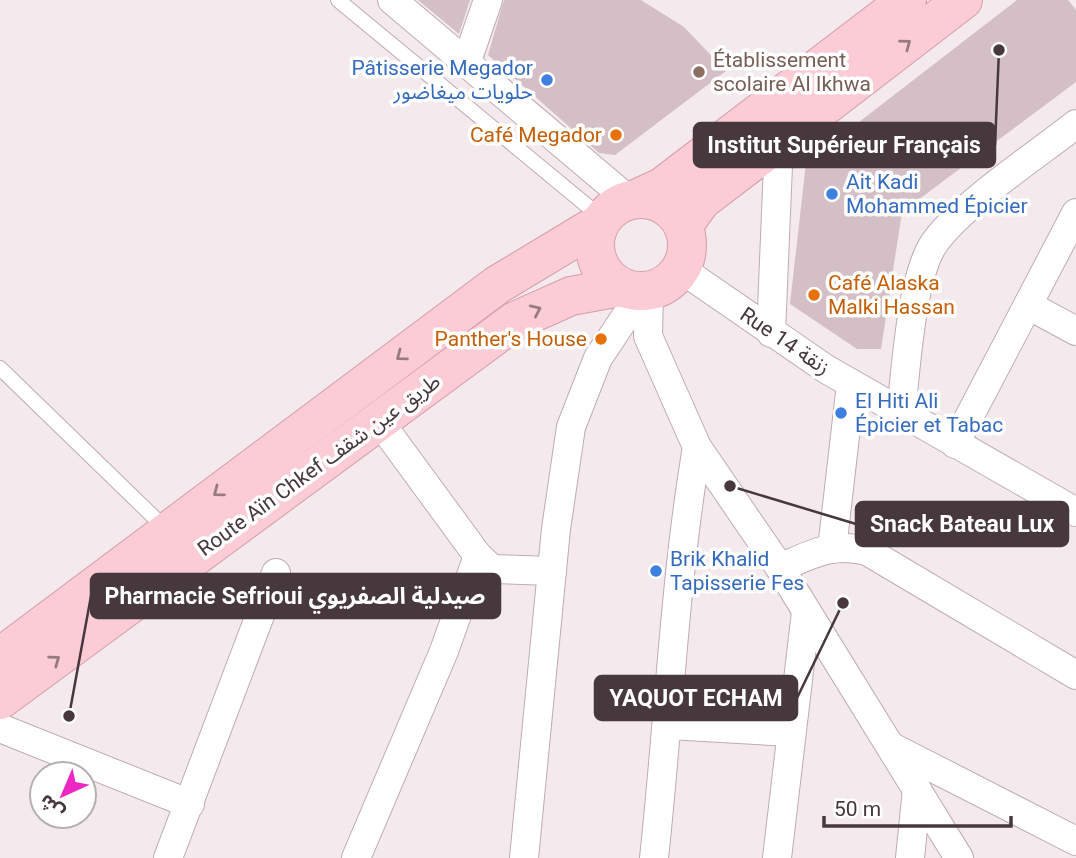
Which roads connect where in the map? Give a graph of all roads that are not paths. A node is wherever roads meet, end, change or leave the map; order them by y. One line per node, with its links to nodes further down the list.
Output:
1 (338, 0): 9 (lane)
2 (392, 0): 6 (street)
3 (488, 0): 6 (street)
4 (907, 0): 9 (main road, Route Aïn Chkef طريق عين شقف)
5 (963, 0): 8 (main road, one-way to 5)
6 (467, 61): 9 (street)
7 (1076, 124): 19 (street)
8 (779, 141): 11 (main road); 16 (street)
9 (618, 210): 11 (main road); 13 (main road); 24 (main road, Route Aïn Chkef طريق عين شقف, one-way to 24)
10 (1076, 213): 14 (street)
11 (683, 226): 12 (main road)
12 (681, 269): 13 (main road); 16 (street, Rue 14 زنقة)
13 (637, 290): 20 (main road, Route Aïn Chkef طريق عين شقف, one-way to 13); 22 (street); 28 (street)
14 (1028, 304): 15 (street); 21 (street)
15 (1076, 331)
16 (771, 333): 18 (street, Rue 14 زنقة)
17 (0, 368): 24 (lane)
18 (851, 384): 19 (street, Rue 14 زنقة); 25 (street)
19 (901, 412): 21 (street, Rue 14 زنقة)
20 (380, 421): 26 (street); 33 (main road, Route Aïn Chkef طريق عين شقف, one-way to 20)
21 (956, 444): 23 (street, Rue 14 زنقة)
22 (697, 447): 27 (street); 34 (street)
23 (1076, 512)
24 (167, 530): 31 (main road, Route Aïn Chkef طريق عين شقف)
25 (832, 549): 27 (street); 32 (street)
26 (478, 556): 28 (street); 42 (street)
27 (780, 568): 30 (street)
28 (552, 572): 43 (street)
29 (276, 573): 39 (street)
30 (806, 612): 36 (street); 37 (street)
31 (0, 657)
32 (1076, 675)
33 (0, 700)
34 (669, 725): 36 (street); 44 (street)
35 (0, 728): 39 (street)
36 (790, 732): 45 (street)
37 (892, 747): 38 (street); 40 (street)
38 (918, 789): 46 (street); 47 (street)
39 (190, 804): 41 (street)
40 (1076, 841)
41 (169, 858)
42 (356, 858)
43 (524, 858)
44 (654, 858)
45 (777, 858)
46 (910, 858)
47 (958, 858)

